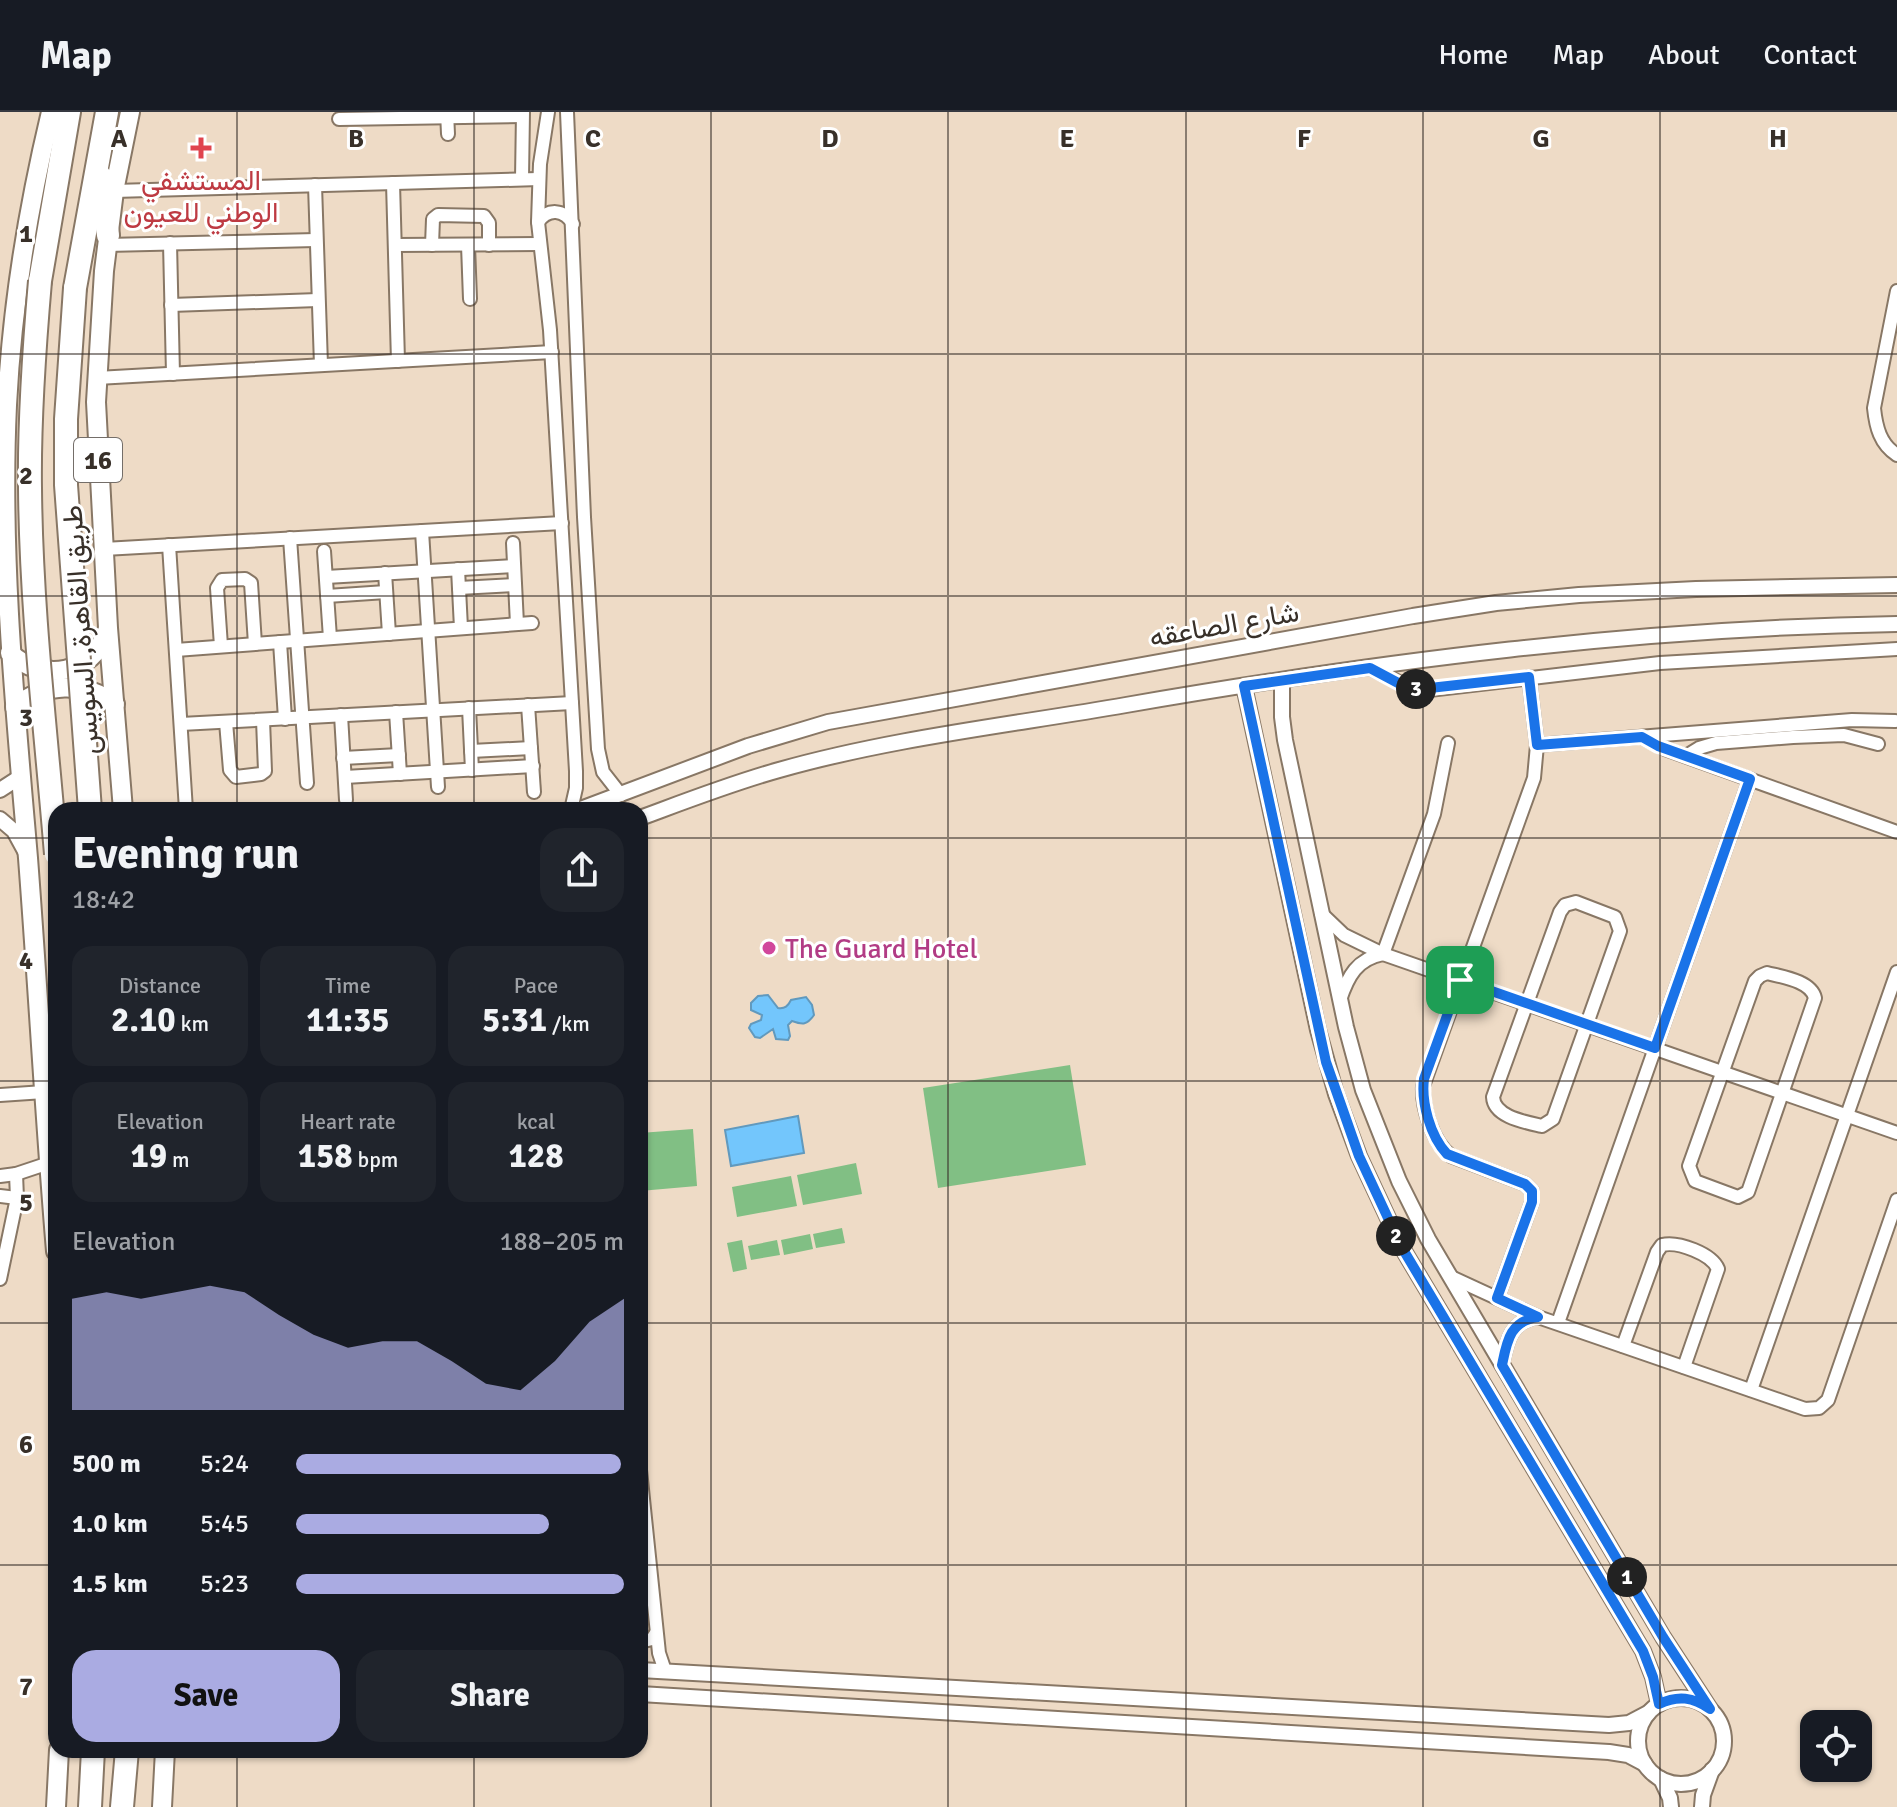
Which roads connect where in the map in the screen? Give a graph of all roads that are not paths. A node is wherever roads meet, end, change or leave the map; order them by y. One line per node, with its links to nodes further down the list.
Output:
1 (51, 112): 39 (main road)
2 (69, 112): 116 (highway, bridge)
3 (107, 112): 13 (highway, 16)
4 (130, 112): 18 (main road, طريق القاهرة, السويس / 16)
5 (548, 112): 15 (street)
6 (567, 112): 20 (street)
7 (465, 114): 8 (street); 9 (street); 11 (street)
8 (522, 114): 14 (street)
9 (447, 115): 10 (street); 12 (street)
10 (339, 119)
11 (465, 132)
12 (448, 134)
13 (97, 155): 21 (highway, 16); 117 (highway, 16, bridge)
14 (522, 179): 15 (street); 16 (street)
15 (539, 179): 19 (street)
16 (393, 183): 17 (street); 25 (street)
17 (315, 185): 18 (street); 22 (street)
18 (114, 191): 21 (main road, طريق القاهرة, السويس / 16)
19 (538, 222): 20 (street); 24 (street)
20 (573, 224): 101 (street)
21 (108, 240): 23 (street); 38 (main road, طريق القاهرة, السويس / 16)
22 (316, 240): 23 (street); 31 (street)
23 (170, 243): 32 (street)
24 (539, 244): 28 (street); 34 (street)
25 (395, 245): 26 (street); 35 (street)
26 (432, 245): 27 (street); 28 (street)
27 (468, 245): 28 (street); 30 (street)
28 (489, 245)
29 (1897, 291): 33 (street)
30 (470, 299)
31 (318, 300): 32 (street); 36 (street)
32 (171, 305): 37 (street)
33 (1893, 333): 40 (street)
34 (552, 352): 35 (street); 42 (street)
35 (398, 361): 36 (street)
36 (321, 365): 37 (street)
37 (173, 374): 38 (street)
38 (97, 378): 47 (main road, طريق القاهرة, السويس / 16)
39 (3, 454): 41 (main road)
40 (1897, 455)
41 (3, 508): 73 (main road)
42 (562, 523): 43 (street); 78 (street)
43 (422, 531): 44 (street); 51 (street)
44 (290, 538): 46 (street); 67 (street)
45 (513, 543): 49 (street)
46 (169, 545): 47 (street); 72 (street)
47 (104, 549): 62 (main road, طريق القاهرة, السويس / 16)
48 (324, 551): 53 (street)
49 (514, 566): 50 (street); 54 (street)
50 (458, 569): 51 (street); 56 (street)
51 (426, 571): 52 (street); 64 (street)
52 (385, 573): 53 (street); 57 (street)
53 (326, 577): 58 (street)
54 (515, 585): 56 (street); 60 (street)
55 (1897, 585): 114 (street, شارع الصاعقه)
56 (459, 588): 63 (street)
57 (386, 592): 58 (street); 65 (street)
58 (327, 596): 66 (street)
59 (532, 623): 60 (street)
60 (517, 624): 63 (street)
61 (1897, 624): 74 (street)
62 (108, 628): 73 (main road); 79 (main road, طريق القاهرة, السويس / 16)
63 (461, 628): 64 (street)
64 (429, 631): 65 (street); 83 (street)
65 (389, 634): 66 (street)
66 (330, 638): 67 (street)
67 (298, 641): 68 (street); 86 (street)
68 (280, 642): 69 (street); 87 (street)
69 (255, 644): 70 (street); 70 (street)
70 (221, 646): 72 (street)
71 (1897, 649): 75 (street)
72 (176, 650): 91 (street)
73 (10, 653): 81 (main road)
74 (1370, 668): 75 (street); 76 (street)
75 (1529, 677): 95 (street)
76 (1282, 680): 77 (street); 127 (street)
77 (1244, 686): 122 (street); 163 (street)
78 (572, 703): 80 (street); 104 (street)
79 (115, 704): 81 (main road); 118 (main road, طريق القاهرة, السويس / 16)
80 (528, 705): 82 (street); 96 (street)
81 (15, 707): 107 (main road)
82 (469, 708): 83 (street); 97 (street)
83 (433, 710): 84 (street); 105 (street)
84 (396, 712): 85 (street); 98 (street)
85 (341, 715): 86 (street); 100 (street)
86 (302, 718): 87 (street); 110 (street)
87 (285, 719): 88 (street)
88 (263, 720): 90 (street); 90 (street)
89 (1895, 721): 92 (street)
90 (226, 722): 91 (street)
91 (181, 724): 119 (street)
92 (1642, 737): 95 (street); 99 (street)
93 (1448, 743): 128 (street)
94 (1878, 744): 99 (street)
95 (1537, 745): 130 (street)
96 (531, 748): 97 (street); 102 (street)
97 (471, 751): 103 (street)
98 (399, 755): 100 (street); 106 (street)
99 (1686, 756): 109 (street)
100 (343, 758): 108 (street)
101 (601, 765): 104 (street); 114 (street)
102 (533, 766): 103 (street); 113 (street)
103 (472, 770): 105 (street)
104 (576, 771): 120 (street)
105 (437, 772): 106 (street); 111 (street)
106 (400, 774): 108 (street)
107 (20, 777): 112 (street); 126 (main road)
108 (345, 777): 115 (street)
109 (1750, 779): 124 (street); 134 (street)
110 (307, 783)
111 (438, 787)
112 (0, 790)
113 (534, 792)
114 (621, 795): 121 (street, شارع الصاعقه)
115 (346, 800)
116 (52, 802)
117 (89, 802)
118 (122, 802)
119 (186, 802)
120 (573, 802)
121 (601, 802)
122 (648, 815)
123 (0, 819): 126 (street)
124 (1897, 832)
125 (48, 848): 126 (main road)
126 (28, 857): 136 (main road)
127 (1321, 913): 128 (street); 131 (street)
128 (1383, 954): 130 (street); 131 (street)
129 (1897, 972): 139 (street)
130 (1460, 980): 132 (street); 150 (street)
131 (1340, 1000): 148 (street)
132 (1527, 1004): 133 (street); 133 (street); 133 (street)
133 (1587, 1025): 134 (street)
134 (1655, 1048): 135 (street); 152 (street)
135 (1723, 1071): 137 (street); 137 (street); 137 (street)
136 (44, 1092): 138 (street); 140 (main road)
137 (1783, 1092): 139 (street)
138 (0, 1095)
139 (1847, 1115): 141 (street); 156 (street)
140 (48, 1131)
141 (1897, 1133)
142 (48, 1162): 143 (street)
143 (16, 1174): 144 (street); 146 (street)
144 (0, 1176)
145 (0, 1196): 146 (street)
146 (17, 1198): 149 (street)
147 (1897, 1200): 156 (street)
148 (1451, 1277): 150 (street); 154 (street)
149 (0, 1279)
150 (1497, 1298): 151 (street)
151 (1538, 1317): 153 (street); 154 (street)
152 (1559, 1320)
153 (1623, 1346): 155 (street); 155 (street)
154 (1502, 1365): 164 (street)
155 (1684, 1367): 156 (street)
156 (1751, 1390)
157 (648, 1552): 158 (street)
158 (656, 1633): 159 (street); 161 (street)
159 (648, 1640)
160 (648, 1670): 161 (street)
161 (665, 1671): 163 (street)
162 (648, 1694): 169 (street)
163 (1653, 1709): 164 (street); 169 (street)
164 (1710, 1709): 170 (street)
165 (58, 1758): 172 (main road)
166 (93, 1758): 173 (highway)
167 (126, 1758): 174 (highway)
168 (165, 1758): 175 (main road)
169 (1645, 1764): 171 (street)
170 (1712, 1770): 171 (street); 177 (street)
171 (1661, 1779): 176 (street)
172 (54, 1803)
173 (90, 1807)
174 (122, 1807)
175 (162, 1807)
176 (1671, 1807)
177 (1702, 1807)

